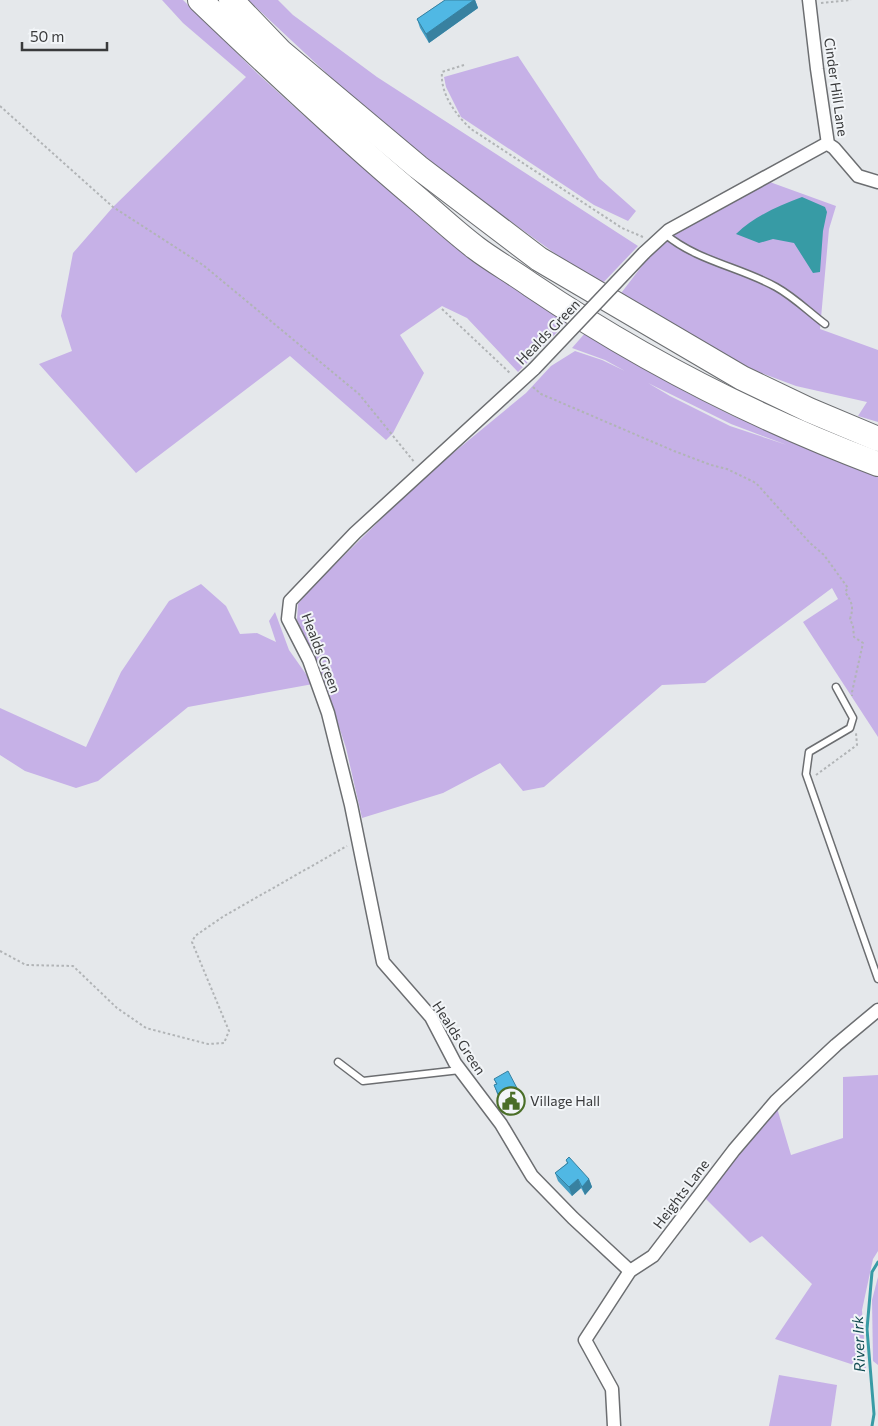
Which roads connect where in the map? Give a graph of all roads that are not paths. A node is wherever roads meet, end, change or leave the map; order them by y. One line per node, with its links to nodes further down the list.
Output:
1 (200, 0): 9 (highway)
2 (230, 0): 8 (highway)
3 (809, 2): 4 (street, Cinder Hill Lane)
4 (828, 144): 5 (street, Cinder Hill Lane); 6 (street, Healds Green)
5 (878, 182)
6 (661, 238): 7 (lane); 14 (street, Healds Green, bridge)
7 (825, 324)
8 (878, 439)
9 (878, 464)
10 (836, 687): 11 (lane)
11 (878, 979)
12 (878, 1010): 15 (street, Heights Lane)
13 (338, 1062): 14 (lane)
14 (461, 1070): 15 (street, Healds Green)
15 (630, 1271): 16 (street, Heights Lane)
16 (614, 1426)

